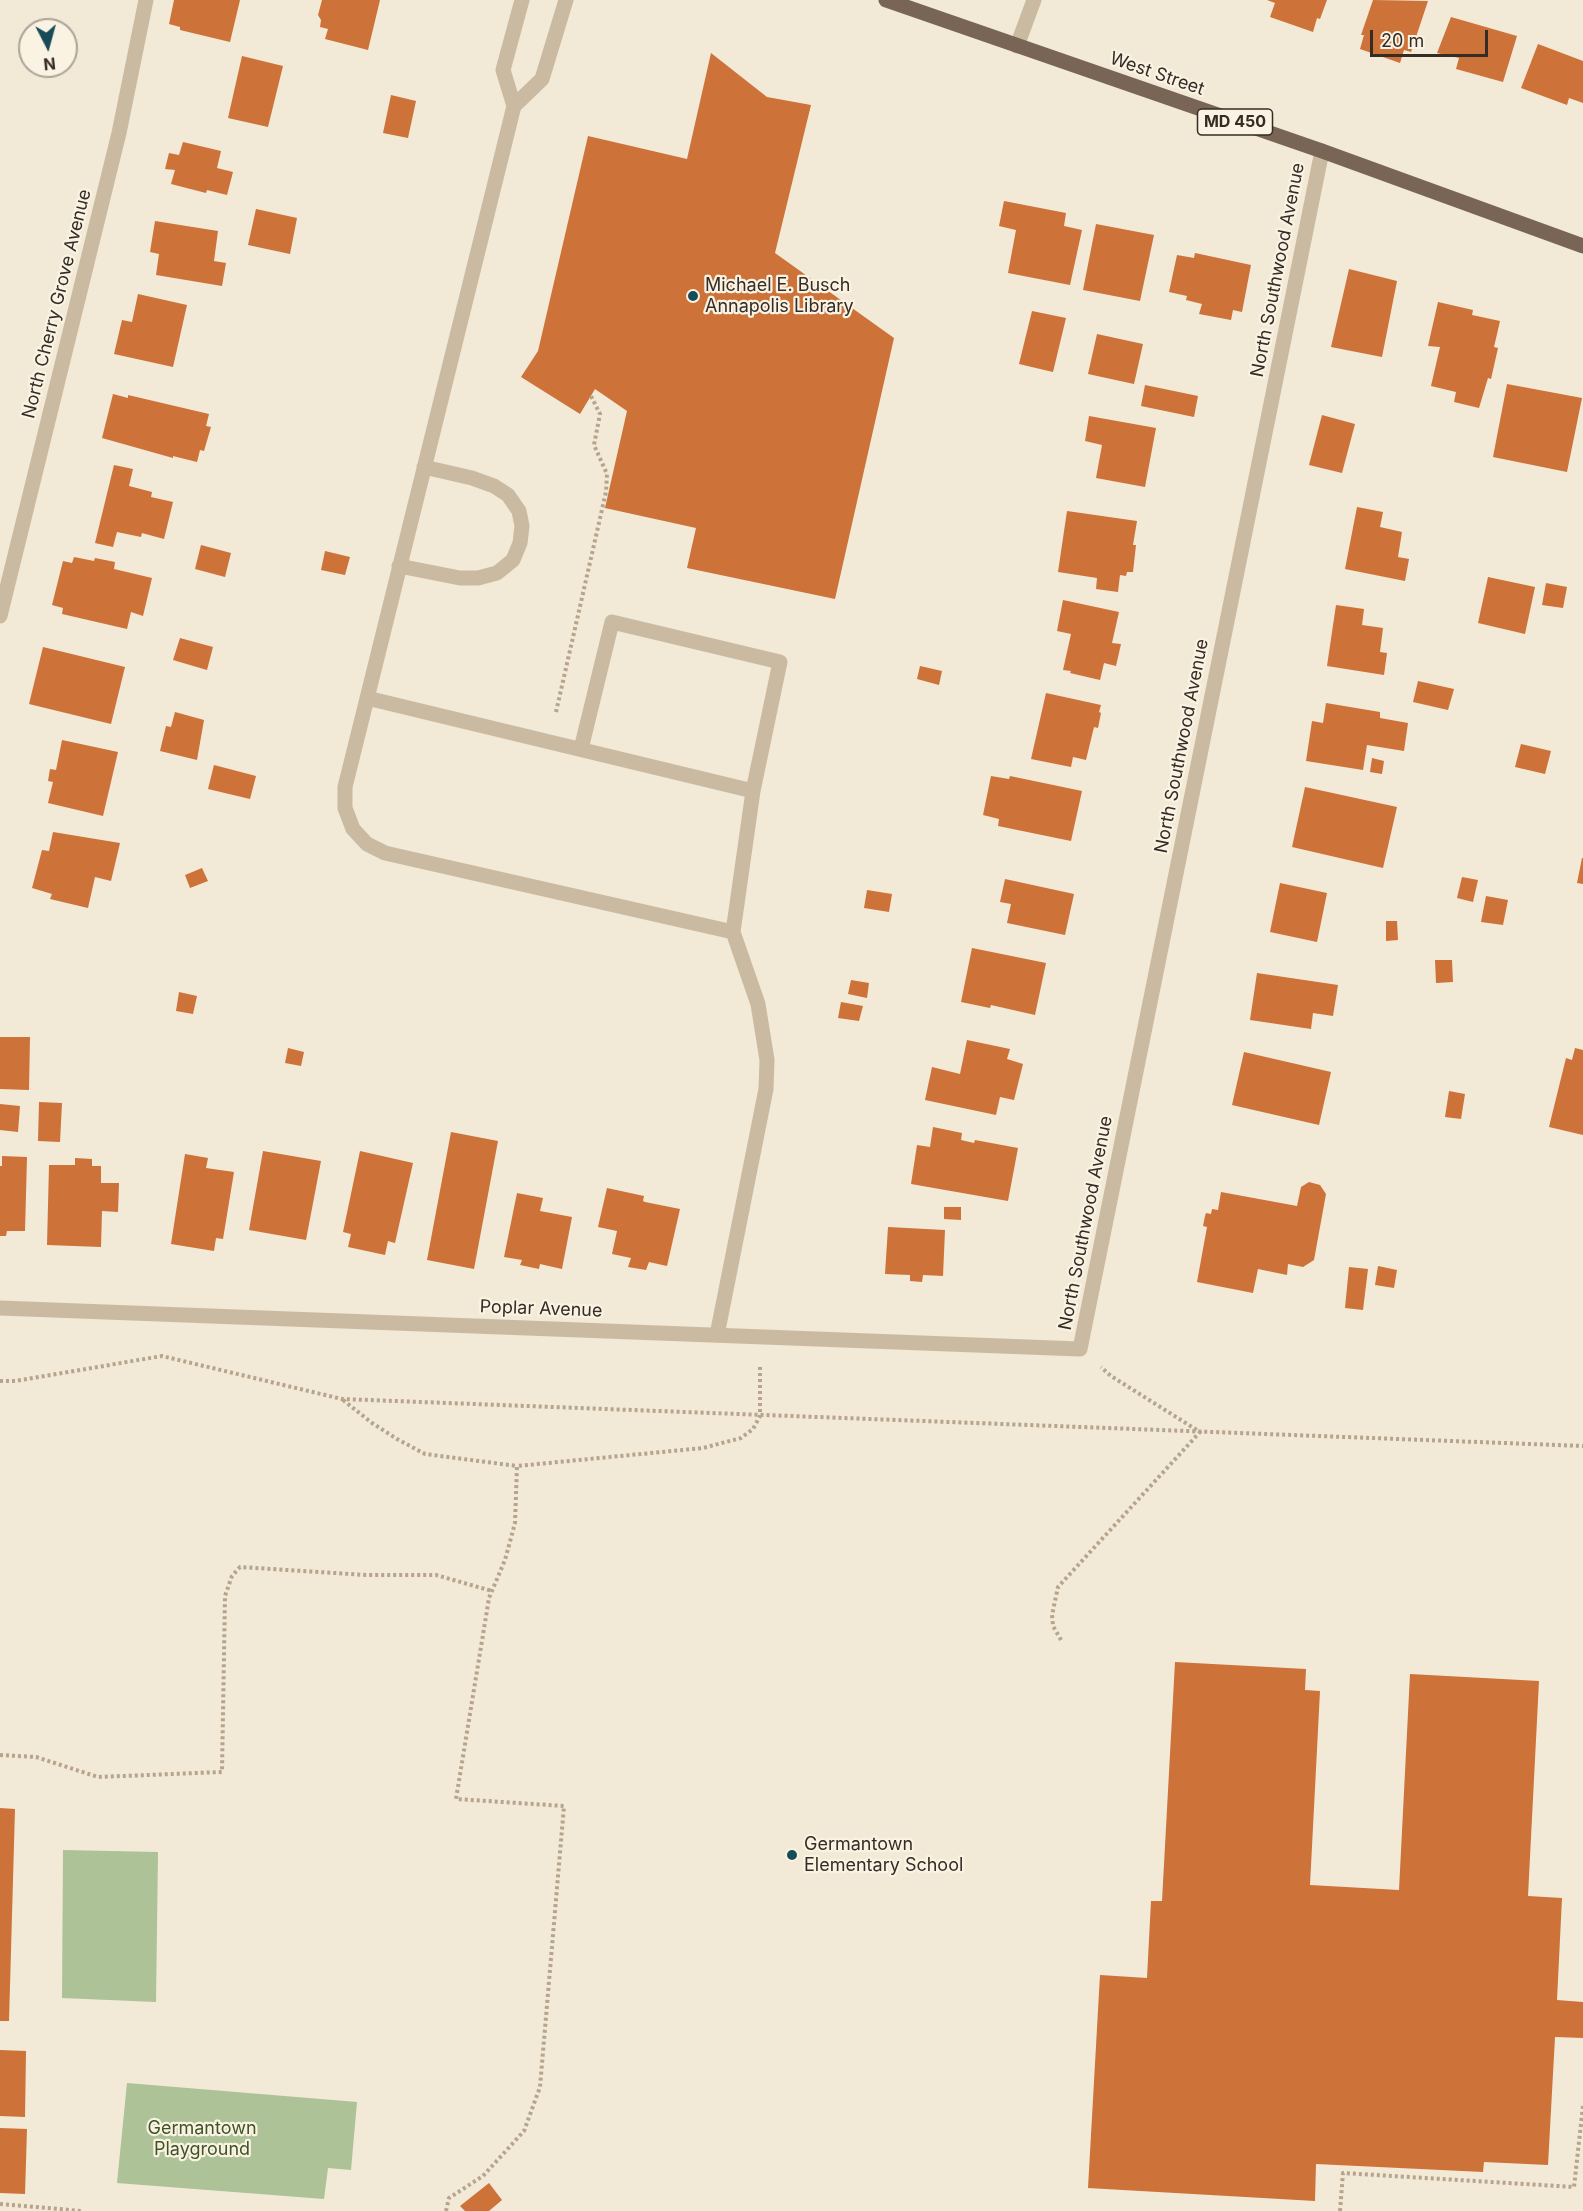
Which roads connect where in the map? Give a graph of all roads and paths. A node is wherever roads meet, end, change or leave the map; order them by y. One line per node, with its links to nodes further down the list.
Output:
1 (146, 0): 13 (street, North Cherry Grove Avenue)
2 (522, 0): 7 (street)
3 (566, 0): 7 (street)
4 (886, 0): 6 (main road, West Street / MD 450)
5 (1034, 0): 6 (street)
6 (1017, 46): 8 (main road, West Street / MD 450)
7 (514, 106): 11 (street)
8 (1322, 152): 9 (main road, West Street / MD 450); 22 (street, North Southwood Avenue)
9 (1583, 246)
10 (591, 396): 15 (path)
11 (424, 466): 12 (street); 12 (street)
12 (399, 566): 14 (street)
13 (0, 616)
14 (367, 698): 16 (street); 18 (street)
15 (556, 712)
16 (581, 749): 17 (street); 17 (street)
17 (753, 791): 18 (street)
18 (733, 932): 20 (street)
19 (0, 1308): 20 (street, Poplar Avenue)
20 (717, 1335): 21 (street, Poplar Avenue)
21 (760, 1336): 22 (street, Poplar Avenue); 25 (path)
22 (1080, 1349): 26 (path)
23 (0, 1381): 24 (path)
24 (342, 1399): 25 (path); 28 (path)
25 (760, 1416): 26 (path); 28 (path)
26 (1200, 1432): 27 (path); 30 (path)
27 (1583, 1446)
28 (517, 1467): 29 (path)
29 (492, 1591): 31 (path); 35 (path)
30 (1061, 1640)
31 (0, 1755)
32 (1583, 2106): 36 (path)
33 (0, 2204): 34 (path)
34 (82, 2211)
35 (446, 2211)
36 (1340, 2211)

